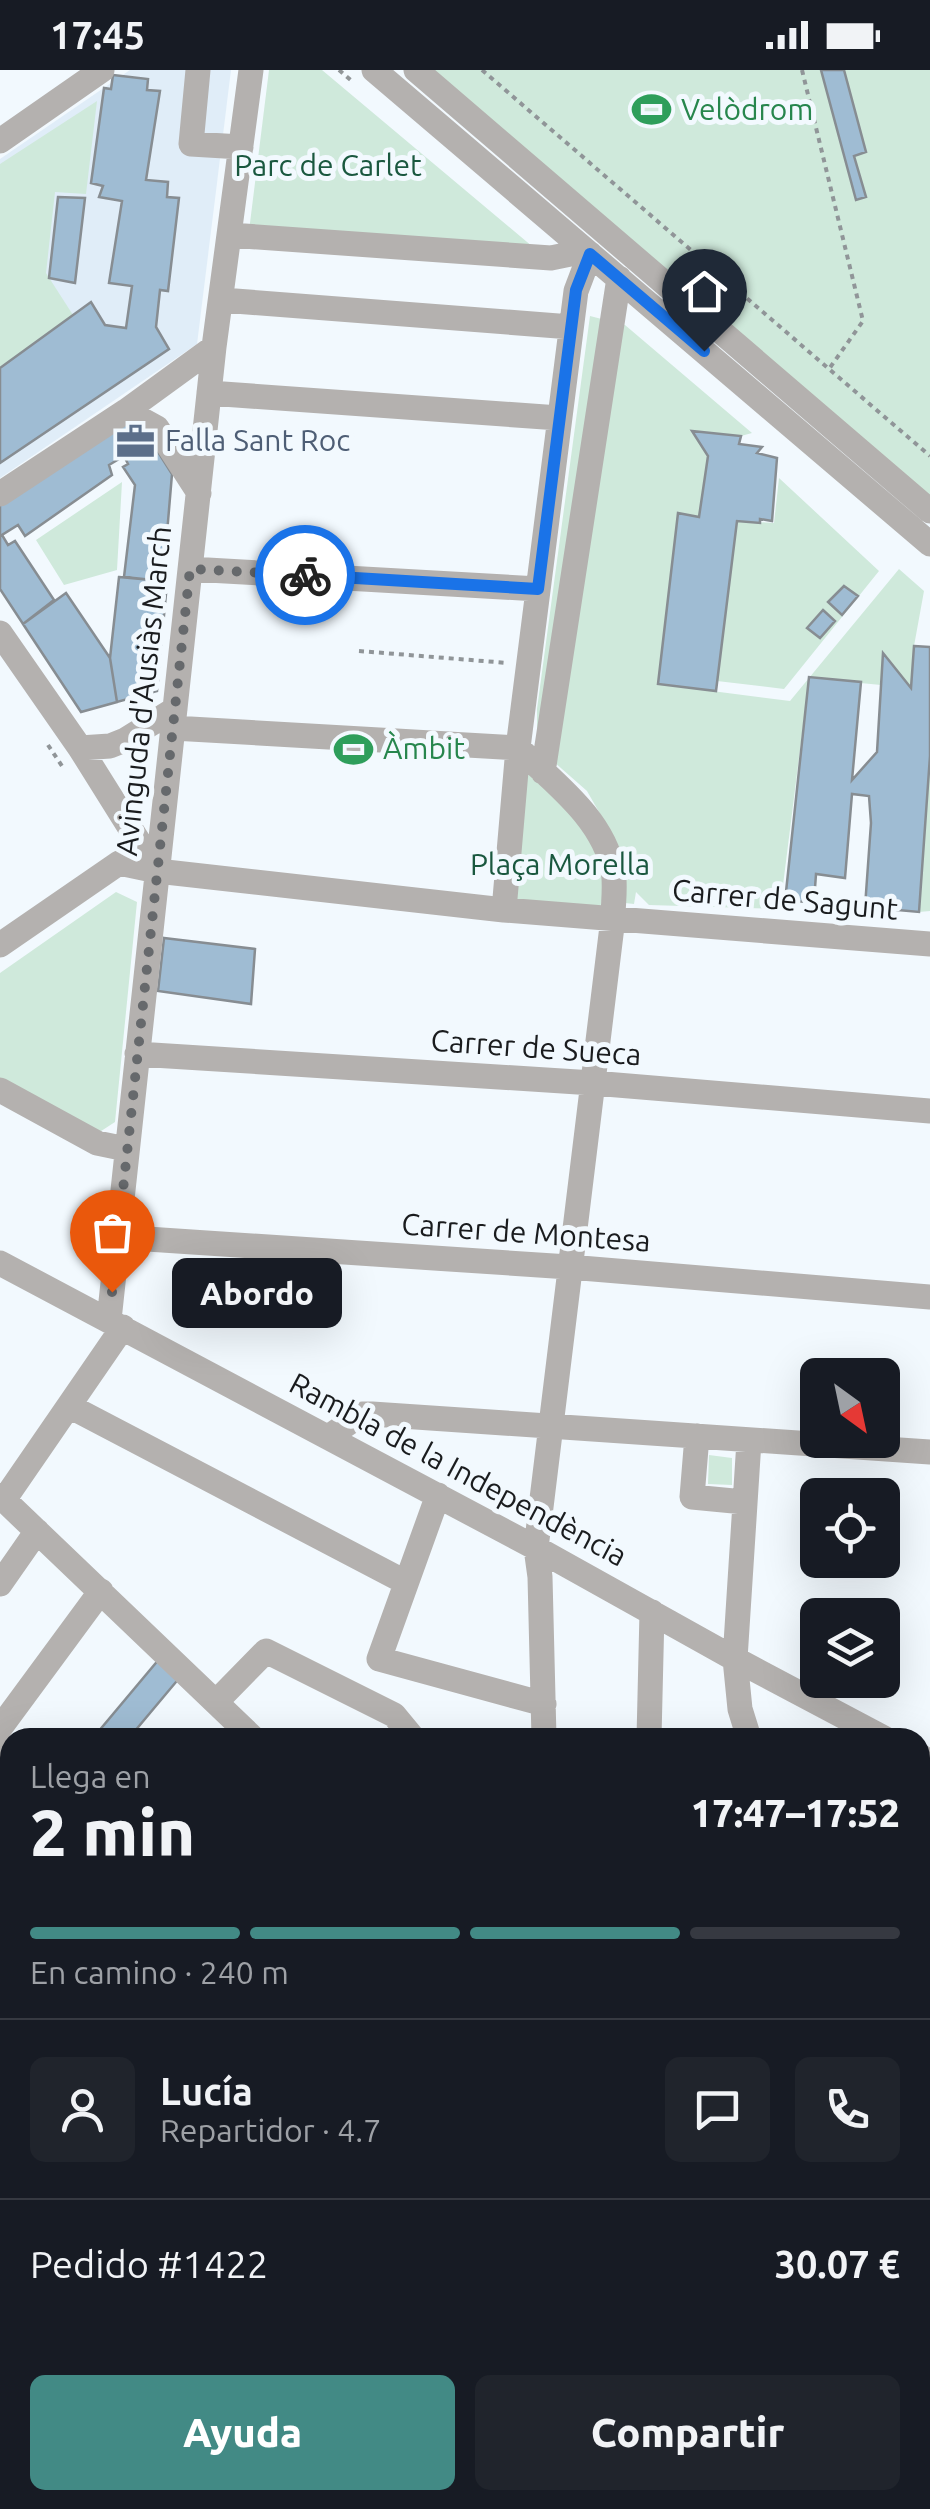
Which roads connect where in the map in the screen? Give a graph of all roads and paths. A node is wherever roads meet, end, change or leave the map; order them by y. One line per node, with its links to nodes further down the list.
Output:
1 (102, 70): 8 (street)
2 (198, 70): 9 (street)
3 (251, 70): 9 (street, Avinguda d'Ausiàs March)
4 (374, 70): 11 (street)
5 (416, 70): 23 (street)
6 (482, 70): 16 (path)
7 (802, 70): 16 (path)
8 (0, 141)
9 (242, 147): 10 (street, Avinguda d'Ausiàs March)
10 (230, 235): 11 (street); 13 (street, Avinguda d'Ausiàs March)
11 (587, 252): 12 (street); 14 (street)
12 (619, 278): 24 (street); 35 (street)
13 (222, 300): 14 (street); 15 (street, Avinguda d'Ausiàs March)
14 (571, 327): 19 (street)
15 (214, 348): 17 (street, Avinguda d'Ausiàs March); 18 (street)
16 (829, 369): 20 (path)
17 (210, 393): 19 (street); 21 (street, Avinguda d'Ausiàs March)
18 (126, 411): 21 (street); 22 (street)
19 (560, 418): 26 (street)
20 (930, 456)
21 (198, 493): 25 (street, Avinguda d'Ausiàs March)
22 (0, 494)
23 (930, 512)
24 (930, 544)
25 (190, 569): 26 (street); 30 (street, Avinguda d'Ausiàs March)
26 (538, 589): 29 (street)
27 (0, 633): 32 (street)
28 (360, 650): 29 (path)
29 (528, 665): 33 (street)
30 (174, 719): 32 (street); 33 (street); 36 (street, Avinguda d'Ausiàs March)
31 (44, 739): 34 (path)
32 (80, 748): 36 (street)
33 (518, 748): 35 (street); 37 (street)
34 (66, 771)
35 (542, 772): 38 (street)
36 (157, 872): 37 (street, Carrer de Sagunt); 39 (street, Carrer de Sagunt); 41 (street, Avinguda d'Ausiàs March)
37 (504, 910): 38 (street, Carrer de Sagunt)
38 (613, 918): 40 (street, Carrer de Sagunt); 42 (street)
39 (1, 943)
40 (930, 944)
41 (137, 1054): 42 (street, Carrer de Sueca); 45 (street, Avinguda d'Ausiàs March)
42 (593, 1083): 44 (street, Carrer de Sueca); 48 (street)
43 (0, 1090): 45 (street)
44 (930, 1111)
45 (126, 1149): 46 (street, Avinguda d'Ausiàs March)
46 (118, 1237): 48 (street, Carrer de Montesa); 50 (street, Avinguda d'Ausiàs March)
47 (0, 1262): 50 (street, Rambla de la Independència)
48 (570, 1268): 49 (street, Carrer de Montesa); 52 (street)
49 (930, 1297)
50 (116, 1324): 51 (street); 54 (street, Rambla de la Independència)
51 (69, 1406): 58 (street); 62 (street)
52 (551, 1424): 53 (street); 54 (street); 61 (street)
53 (697, 1436): 55 (street); 59 (street)
54 (328, 1437): 57 (street, Rambla de la Independència)
55 (749, 1441): 56 (street); 59 (street)
56 (930, 1452)
57 (438, 1495): 61 (street, Rambla de la Independència); 62 (street)
58 (2, 1498): 60 (street)
59 (744, 1502): 66 (street)
60 (38, 1532): 63 (street); 64 (street)
61 (536, 1548): 65 (street, Rambla de la Independència); 68 (street)
62 (405, 1582): 68 (street)
63 (0, 1584)
64 (101, 1592): 67 (street); 69 (street)
65 (652, 1612): 66 (street, Rambla de la Independència); 73 (street)
66 (735, 1659): 74 (street); 75 (street, Rambla de la Independència)
67 (216, 1702): 70 (street); 71 (street)
68 (544, 1704): 72 (street)
69 (0, 1728)
70 (243, 1728)
71 (405, 1728)
72 (544, 1728)
73 (650, 1728)
74 (746, 1728)
75 (865, 1728)

